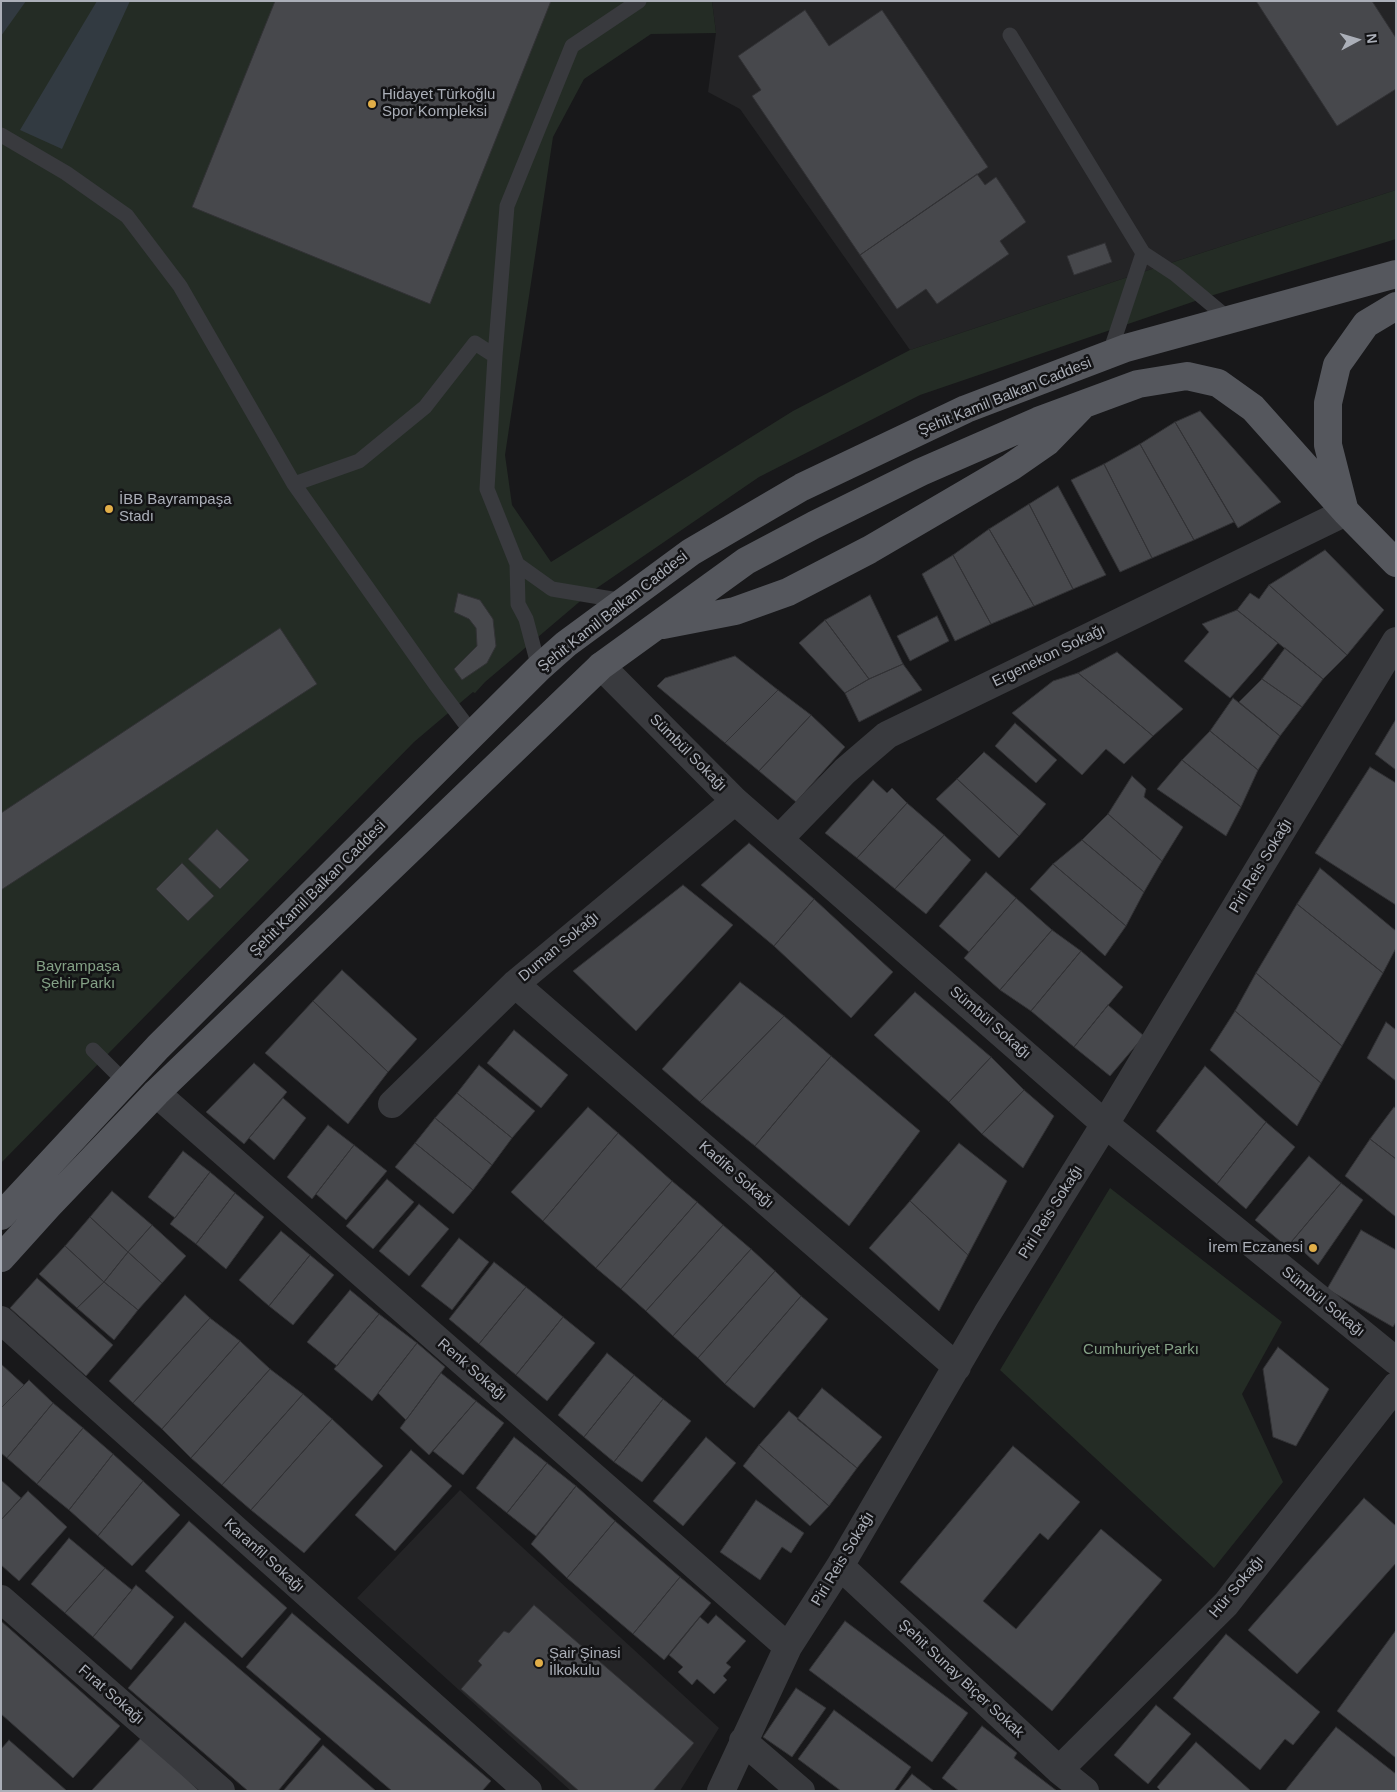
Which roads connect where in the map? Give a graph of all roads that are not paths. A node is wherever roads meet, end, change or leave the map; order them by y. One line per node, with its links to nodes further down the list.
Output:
1 (639, 1): 9 (lane)
2 (1010, 35): 4 (lane)
3 (1, 135): 13 (lane)
4 (1143, 253): 7 (lane); 8 (lane)
5 (1396, 274): 7 (main road, Şehit Kamil Balkan Caddesi)
6 (1396, 306): 14 (main road)
7 (1230, 320): 8 (main road, Şehit Kamil Balkan Caddesi)
8 (1109, 355): 11 (main road, Şehit Kamil Balkan Caddesi)
9 (495, 356): 13 (lane); 17 (lane)
10 (1085, 403): 12 (main road); 14 (main road); 15 (main road)
11 (889, 445): 12 (main road); 18 (main road, Şehit Kamil Balkan Caddesi)
12 (921, 472): 15 (main road); 19 (main road)
13 (294, 484): 23 (lane)
14 (1346, 512): 16 (main road); 25 (street, Ergenekon Sokağı)
15 (869, 550): 19 (main road)
16 (1396, 563)
17 (517, 564): 18 (lane); 22 (lane)
18 (625, 601): 22 (main road, Şehit Kamil Balkan Caddesi)
19 (654, 627): 21 (main road)
20 (1396, 641): 31 (street, Piri Reis Sokağı)
21 (601, 666): 24 (street, Sümbül Sokağı); 29 (main road)
22 (539, 668): 23 (main road, Şehit Kamil Balkan Caddesi)
23 (474, 734): 28 (main road, Şehit Kamil Balkan Caddesi)
24 (736, 801): 25 (street, Sümbül Sokağı); 26 (street, Duman Sokağı)
25 (780, 838): 31 (street, Sümbül Sokağı)
26 (515, 984): 30 (street, Duman Sokağı); 36 (street, Kadife Sokağı)
27 (93, 1050): 28 (lane)
28 (125, 1082): 32 (main road, Şehit Kamil Balkan Caddesi)
29 (156, 1093): 33 (main road); 40 (street, Renk Sokağı)
30 (392, 1104)
31 (1105, 1124): 35 (street, Sümbül Sokağı); 36 (street, Piri Reis Sokağı)
32 (1, 1216)
33 (1, 1258)
34 (1, 1320): 44 (street, Karanfil Sokağı)
35 (1396, 1361)
36 (957, 1367): 38 (street, Piri Reis Sokağı)
37 (1396, 1386): 42 (street, Hür Sokağı)
38 (840, 1566): 40 (street, Piri Reis Sokağı); 42 (street, Şehit Sunay Biçer Sokak)
39 (1, 1598): 43 (street, Fırat Sokağı)
40 (788, 1647): 41 (street, Piri Reis Sokağı)
41 (743, 1741): 45 (street, Piri Reis Sokağı); 46 (street)
42 (1059, 1770): 47 (street, Şehit Sunay Biçer Sokak)
43 (220, 1791)
44 (528, 1791)
45 (721, 1791)
46 (801, 1791)
47 (1084, 1791)

